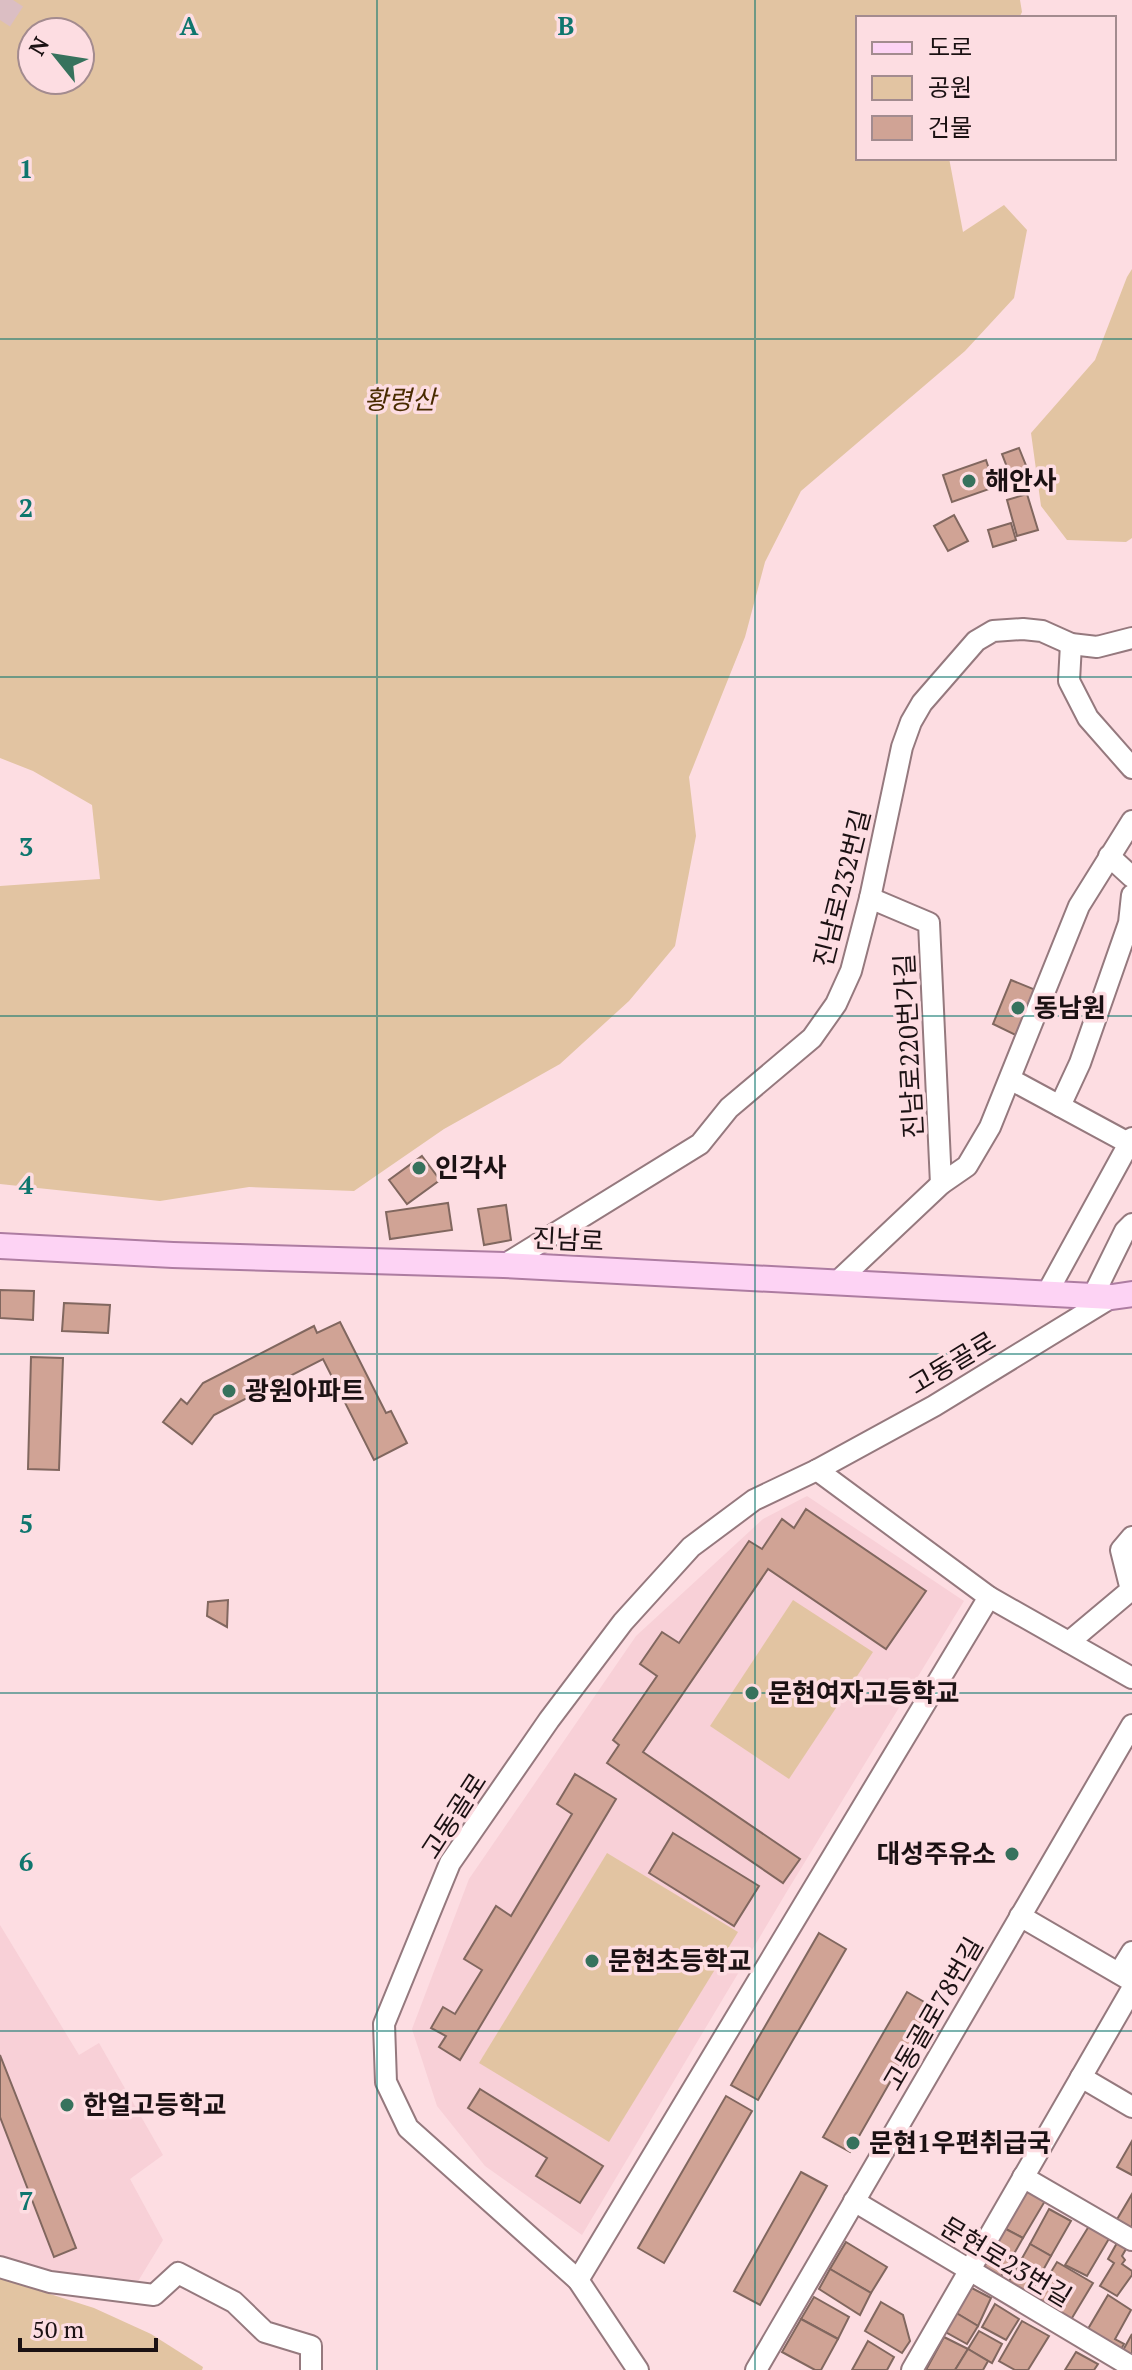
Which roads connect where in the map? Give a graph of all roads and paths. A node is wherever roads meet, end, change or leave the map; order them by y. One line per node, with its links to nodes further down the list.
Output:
1 (1132, 638): 2 (street, 진남로232번길)
2 (1071, 644): 3 (street); 8 (street, 진남로232번길)
3 (1132, 768)
4 (1132, 821): 5 (street)
5 (1109, 856): 6 (street); 10 (street)
6 (1132, 877)
7 (1132, 895): 9 (street)
8 (870, 898): 13 (street, 진남로220번가길); 16 (street, 진남로232번길)
9 (1130, 926): 11 (street)
10 (1010, 1079): 11 (street); 13 (street)
11 (1060, 1106): 12 (street)
12 (1131, 1142): 18 (street)
13 (941, 1184): 17 (street)
14 (1132, 1224): 19 (street)
15 (0, 1246): 16 (main road, 진남로)
16 (504, 1265): 17 (main road, 진남로)
17 (836, 1283): 18 (main road, 진남로)
18 (1047, 1293): 19 (main road, 진남로)
19 (1112, 1295): 20 (street, 고동골로)
20 (817, 1470): 22 (street); 36 (street, 고동골로)
21 (1132, 1537): 23 (street)
22 (989, 1597): 23 (street); 36 (street)
23 (1069, 1642): 24 (street)
24 (1132, 1678)
25 (1132, 1725): 26 (street, 고동골로78번길)
26 (1020, 1916): 28 (street); 32 (street, 고동골로78번길)
27 (1132, 1952): 28 (street)
28 (1128, 1981): 29 (street)
29 (1081, 2077): 30 (street); 31 (street)
30 (1132, 2107)
31 (1023, 2177): 33 (street); 35 (street)
32 (854, 2201): 35 (street, 문현로23번길); 40 (street, 고동골로78번길)
33 (1132, 2240)
34 (0, 2267): 38 (street)
35 (970, 2270): 37 (street, 문현로23번길); 41 (street)
36 (578, 2280): 39 (street, 고동골로)
37 (1132, 2367)
38 (311, 2370)
39 (638, 2370)
40 (756, 2370)
41 (912, 2370)

